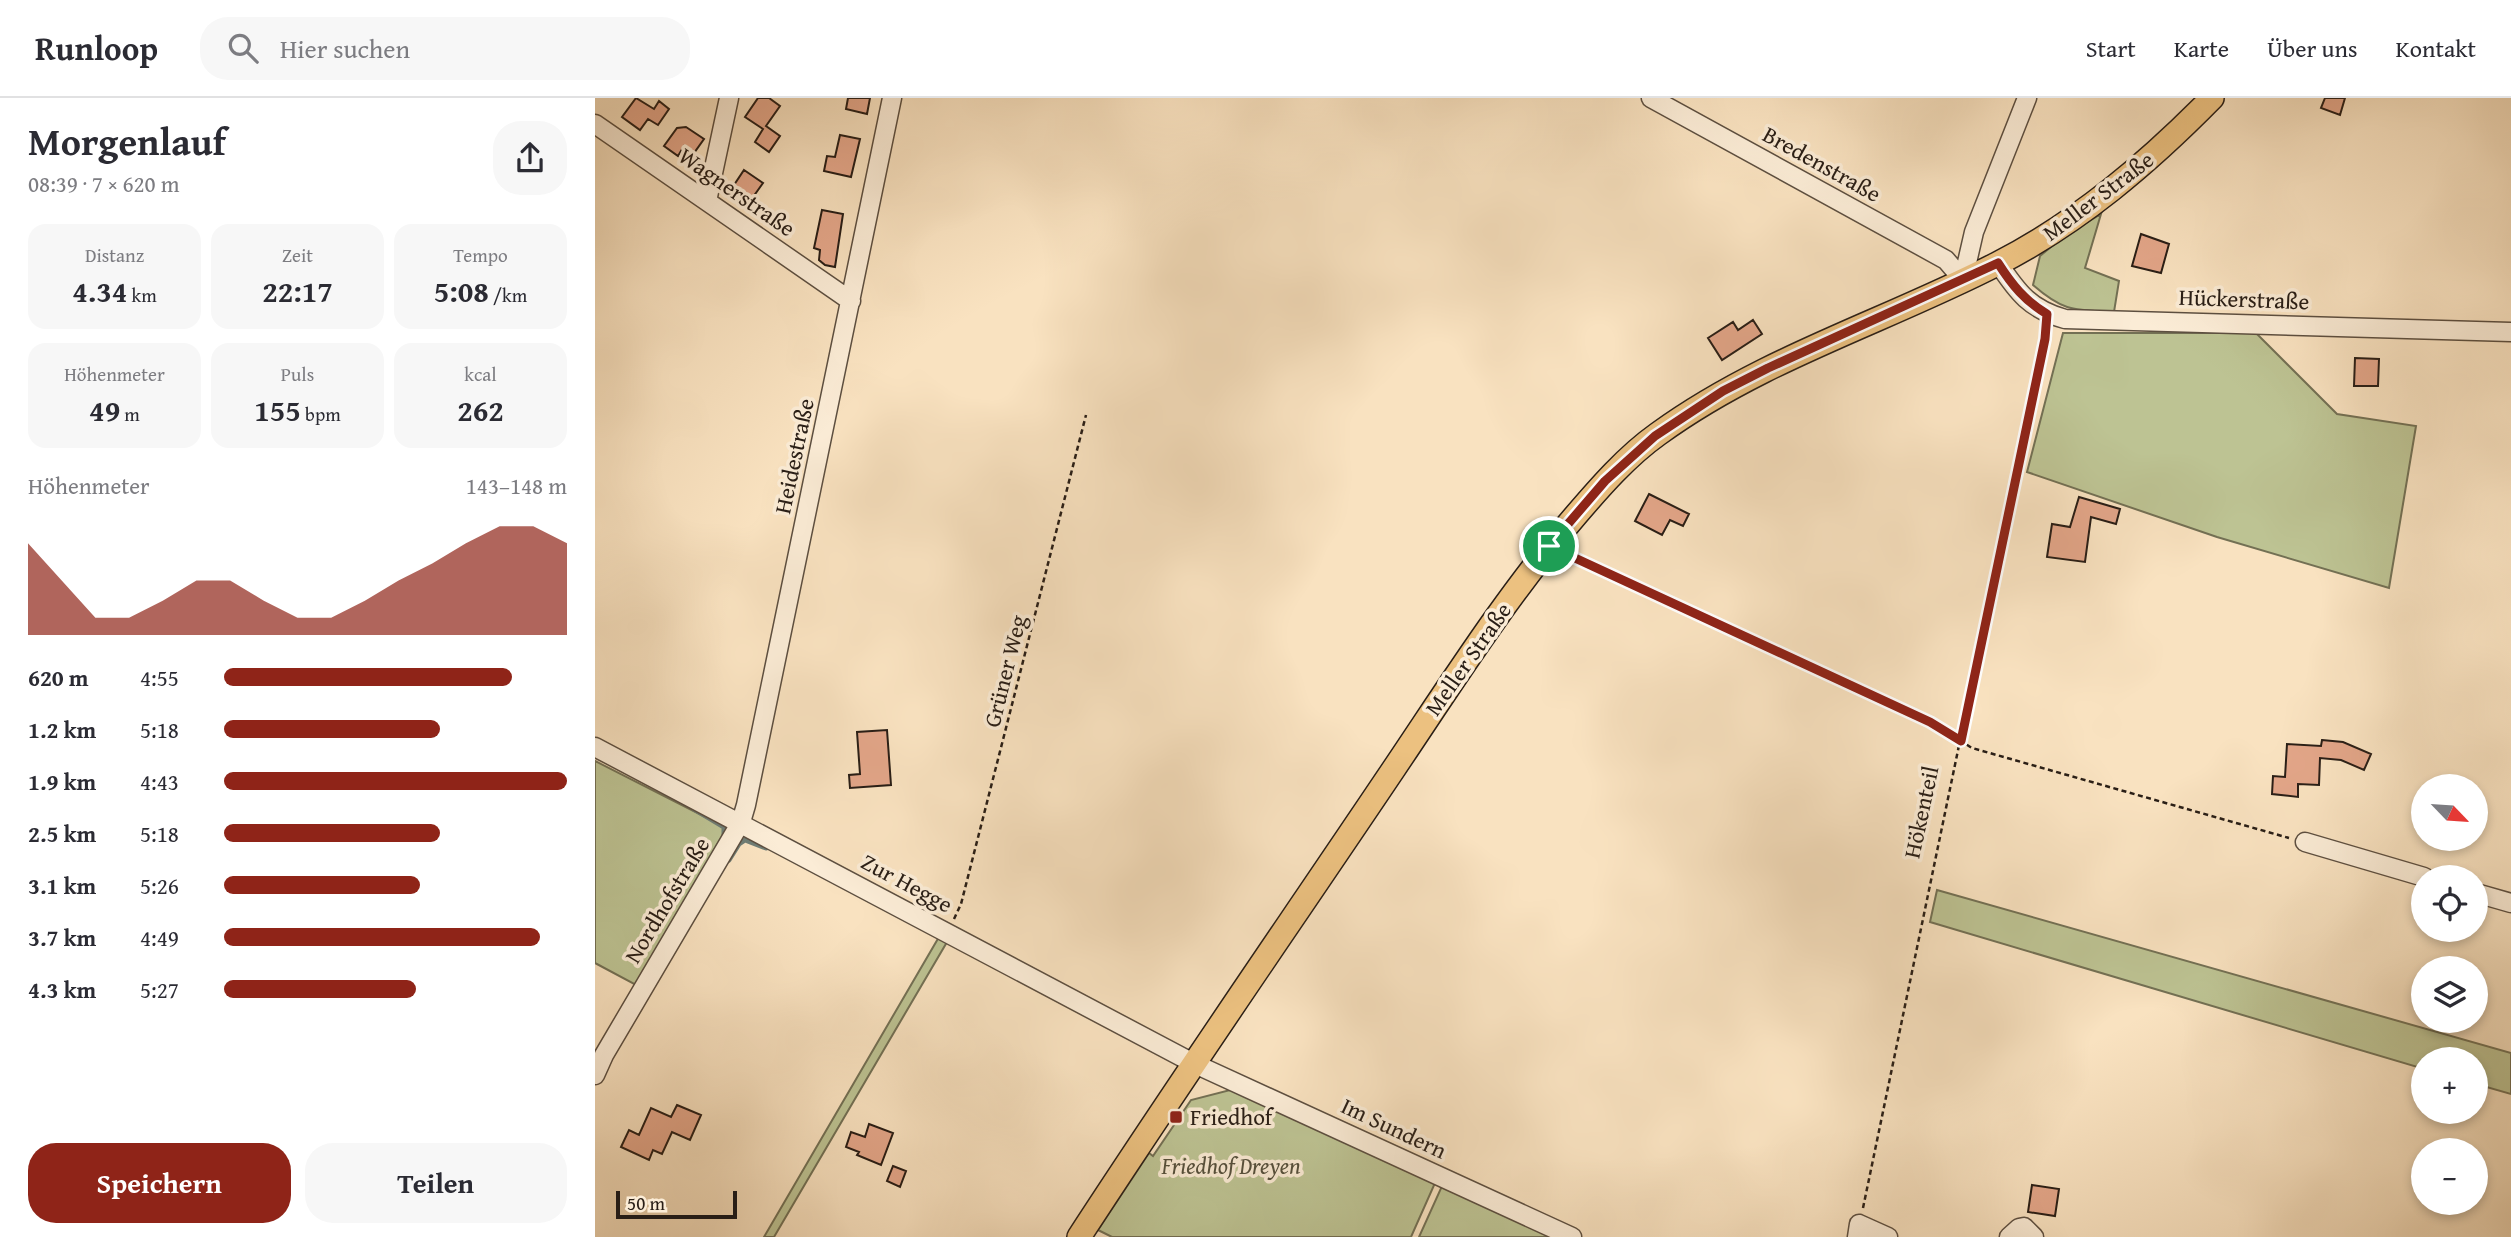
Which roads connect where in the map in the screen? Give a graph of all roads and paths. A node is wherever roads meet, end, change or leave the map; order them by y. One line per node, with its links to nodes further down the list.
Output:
1 (729, 98): 7 (street)
2 (892, 98): 10 (street, Heidestraße)
3 (1651, 98): 9 (street, Bredenstraße)
4 (2027, 98): 9 (street)
5 (2212, 98): 8 (main road, Meller Straße)
6 (595, 124): 7 (street, Wagnerstraße)
7 (707, 201): 10 (street, Wagnerstraße)
8 (1998, 263): 9 (main road, Meller Straße); 11 (street, Hückerstraße)
9 (1963, 280): 14 (main road, Meller Straße)
10 (851, 301): 17 (street, Heidestraße)
11 (2047, 314): 12 (street, Hückerstraße); 15 (path, Hökenteil)
12 (2511, 332)
13 (1086, 415): 22 (path, Grüner Weg)
14 (1549, 546): 15 (path); 23 (main road, Meller Straße)
15 (1961, 741): 18 (path); 25 (path, Hökenteil)
16 (595, 747): 17 (street, Zur Hegge)
17 (741, 822): 22 (street, Zur Hegge); 24 (street, Nordhofstraße)
18 (2305, 842): 19 (street)
19 (2411, 873)
20 (2488, 896): 21 (street)
21 (2511, 903)
22 (948, 933): 23 (street, Zur Hegge)
23 (1195, 1063): 26 (main road, Meller Straße); 27 (street, Im Sundern)
24 (595, 1075)
25 (1858, 1230): 28 (street)
26 (1079, 1237)
27 (1572, 1237)
28 (1888, 1237)
29 (2009, 1237): 30 (street)
30 (2034, 1237)

